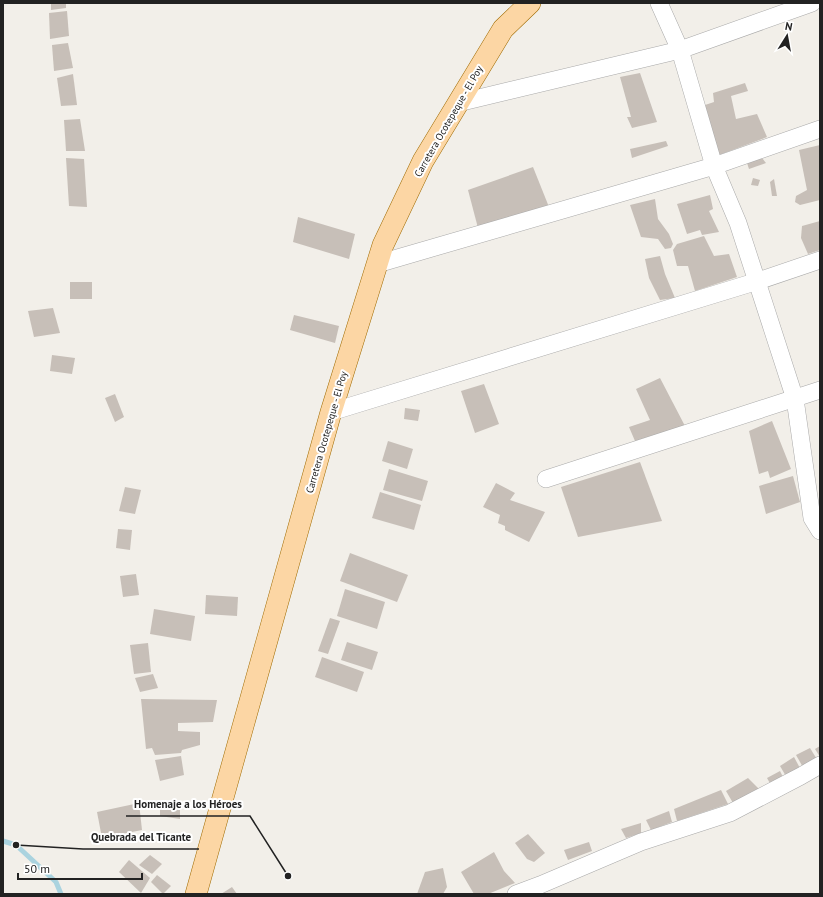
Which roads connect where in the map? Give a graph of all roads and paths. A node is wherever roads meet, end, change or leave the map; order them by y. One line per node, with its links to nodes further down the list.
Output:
1 (530, 3): 5 (main road, Carretera Ocotepeque - El Poy)
2 (659, 3): 4 (street)
3 (812, 3): 4 (street)
4 (680, 50): 5 (street); 7 (street)
5 (458, 103): 9 (main road, Carretera Ocotepeque - El Poy)
6 (820, 130): 7 (street)
7 (714, 166): 9 (street); 10 (street)
8 (820, 260): 10 (street)
9 (377, 264): 13 (main road, Carretera Ocotepeque - El Poy)
10 (758, 281): 12 (street); 13 (street)
11 (820, 390): 12 (street)
12 (795, 399): 14 (street); 15 (street)
13 (331, 412): 17 (main road, Carretera Ocotepeque - El Poy)
14 (546, 479)
15 (817, 522)
16 (820, 765): 18 (street)
17 (196, 894)
18 (516, 894)

